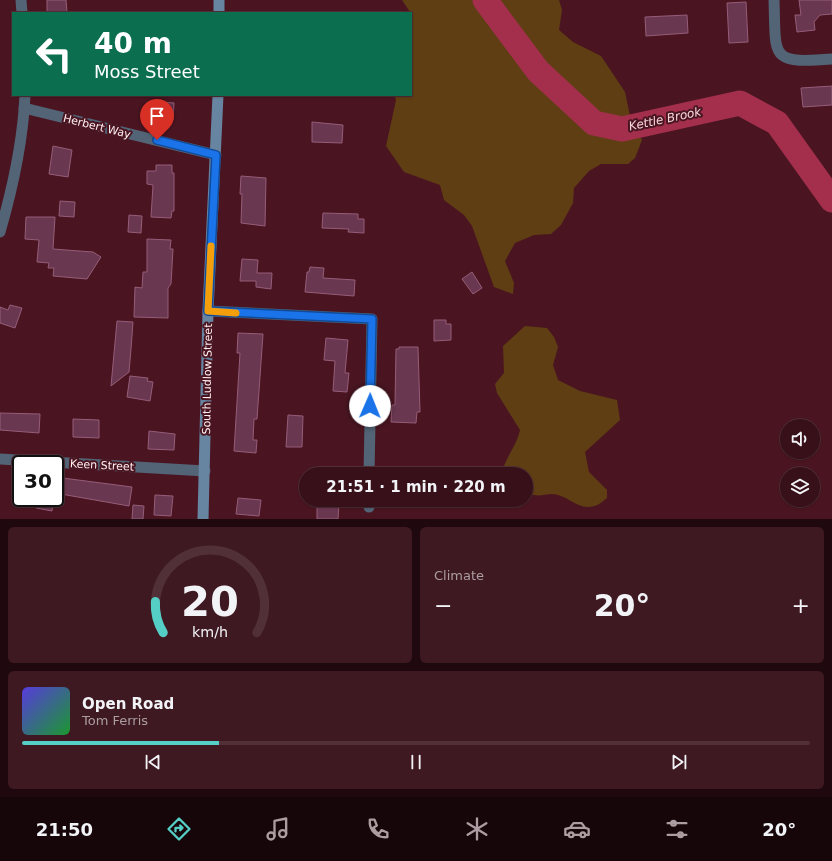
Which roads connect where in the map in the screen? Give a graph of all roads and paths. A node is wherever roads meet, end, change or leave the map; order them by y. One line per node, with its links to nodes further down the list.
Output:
1 (22, 0): 4 (street)
2 (219, 0): 5 (main road)
3 (774, 0): 6 (street)
4 (22, 12)
5 (220, 12)
6 (832, 59)
7 (25, 96): 9 (street)
8 (218, 96): 10 (main road, South Ludlow Street)
9 (24, 108): 10 (street, Herbert Way); 11 (street)
10 (216, 155): 12 (main road, South Ludlow Street)
11 (0, 232)
12 (208, 311): 14 (street); 15 (main road, South Ludlow Street)
13 (0, 459): 15 (street, Keen Street)
14 (369, 467)
15 (204, 471): 16 (main road, South Ludlow Street)
16 (203, 519)

